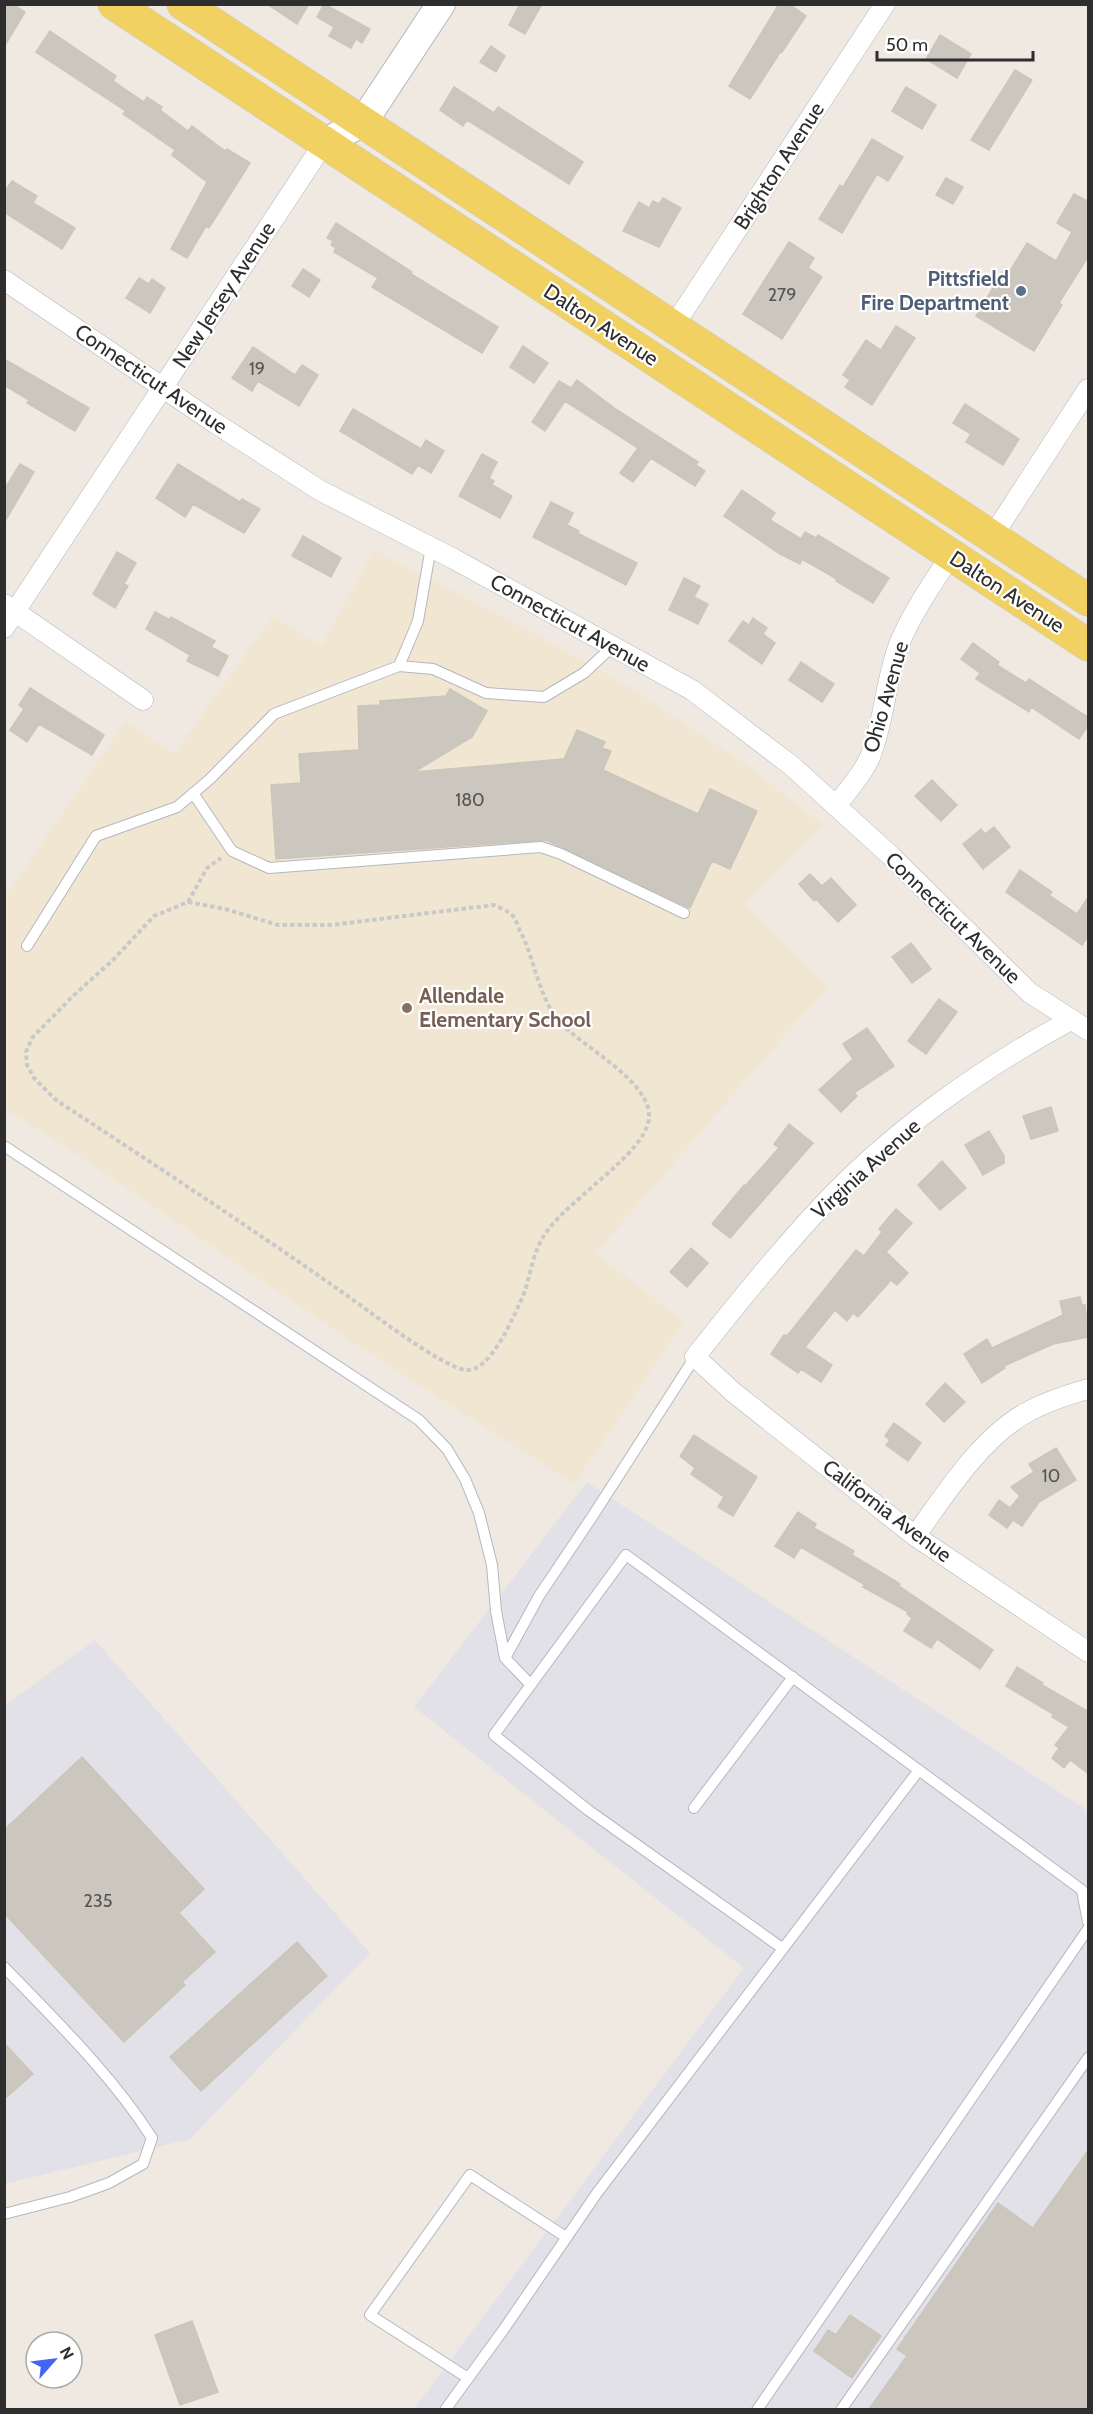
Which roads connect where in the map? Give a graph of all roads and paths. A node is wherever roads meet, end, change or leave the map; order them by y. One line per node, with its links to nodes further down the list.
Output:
1 (114, 4): 6 (main road, Dalton Avenue)
2 (183, 4): 5 (main road, Dalton Avenue)
3 (441, 4): 5 (street)
4 (885, 4): 8 (street, Brighton Avenue)
5 (363, 122): 6 (street); 8 (main road, Dalton Avenue)
6 (324, 143): 9 (street, New Jersey Avenue); 13 (main road, Dalton Avenue)
7 (4, 280): 9 (street, Connecticut Avenue)
8 (673, 327): 11 (main road, Dalton Avenue)
9 (164, 386): 12 (street, Connecticut Avenue); 15 (street, New Jersey Avenue)
10 (1089, 389): 11 (street)
11 (992, 537): 14 (main road, Dalton Avenue)
12 (431, 547): 17 (street, Connecticut Avenue); 18 (lane)
13 (951, 555): 16 (main road, Dalton Avenue); 21 (street, Ohio Avenue)
14 (1089, 600)
15 (8, 614): 19 (street)
16 (1089, 645)
17 (613, 646): 18 (lane); 21 (street, Connecticut Avenue)
18 (399, 666): 20 (lane)
19 (143, 700)
20 (193, 794): 22 (lane); 25 (lane)
21 (836, 806): 26 (street, Connecticut Avenue)
22 (232, 851): 23 (path); 24 (lane)
23 (188, 902): 23 (path)
24 (684, 913)
25 (27, 946)
26 (1071, 1020): 27 (street, Connecticut Avenue); 29 (street, Virginia Avenue)
27 (1089, 1030)
28 (4, 1146): 33 (lane)
29 (695, 1358): 31 (street, California Avenue); 33 (lane)
30 (1089, 1389): 31 (street)
31 (915, 1536): 32 (street, California Avenue)
32 (1089, 1652)
33 (505, 1658): 35 (lane)
34 (792, 1677): 35 (lane); 36 (lane); 37 (lane)
35 (531, 1685): 40 (lane)
36 (919, 1770): 38 (lane); 40 (lane)
37 (694, 1808)
38 (1089, 1923)
39 (1089, 1929): 47 (lane)
40 (782, 1948): 44 (lane)
41 (4, 1967): 43 (lane)
42 (1089, 2058): 48 (lane)
43 (4, 2214)
44 (566, 2237): 45 (lane); 45 (lane)
45 (468, 2378): 46 (lane)
46 (445, 2409)
47 (757, 2409)
48 (841, 2409)

